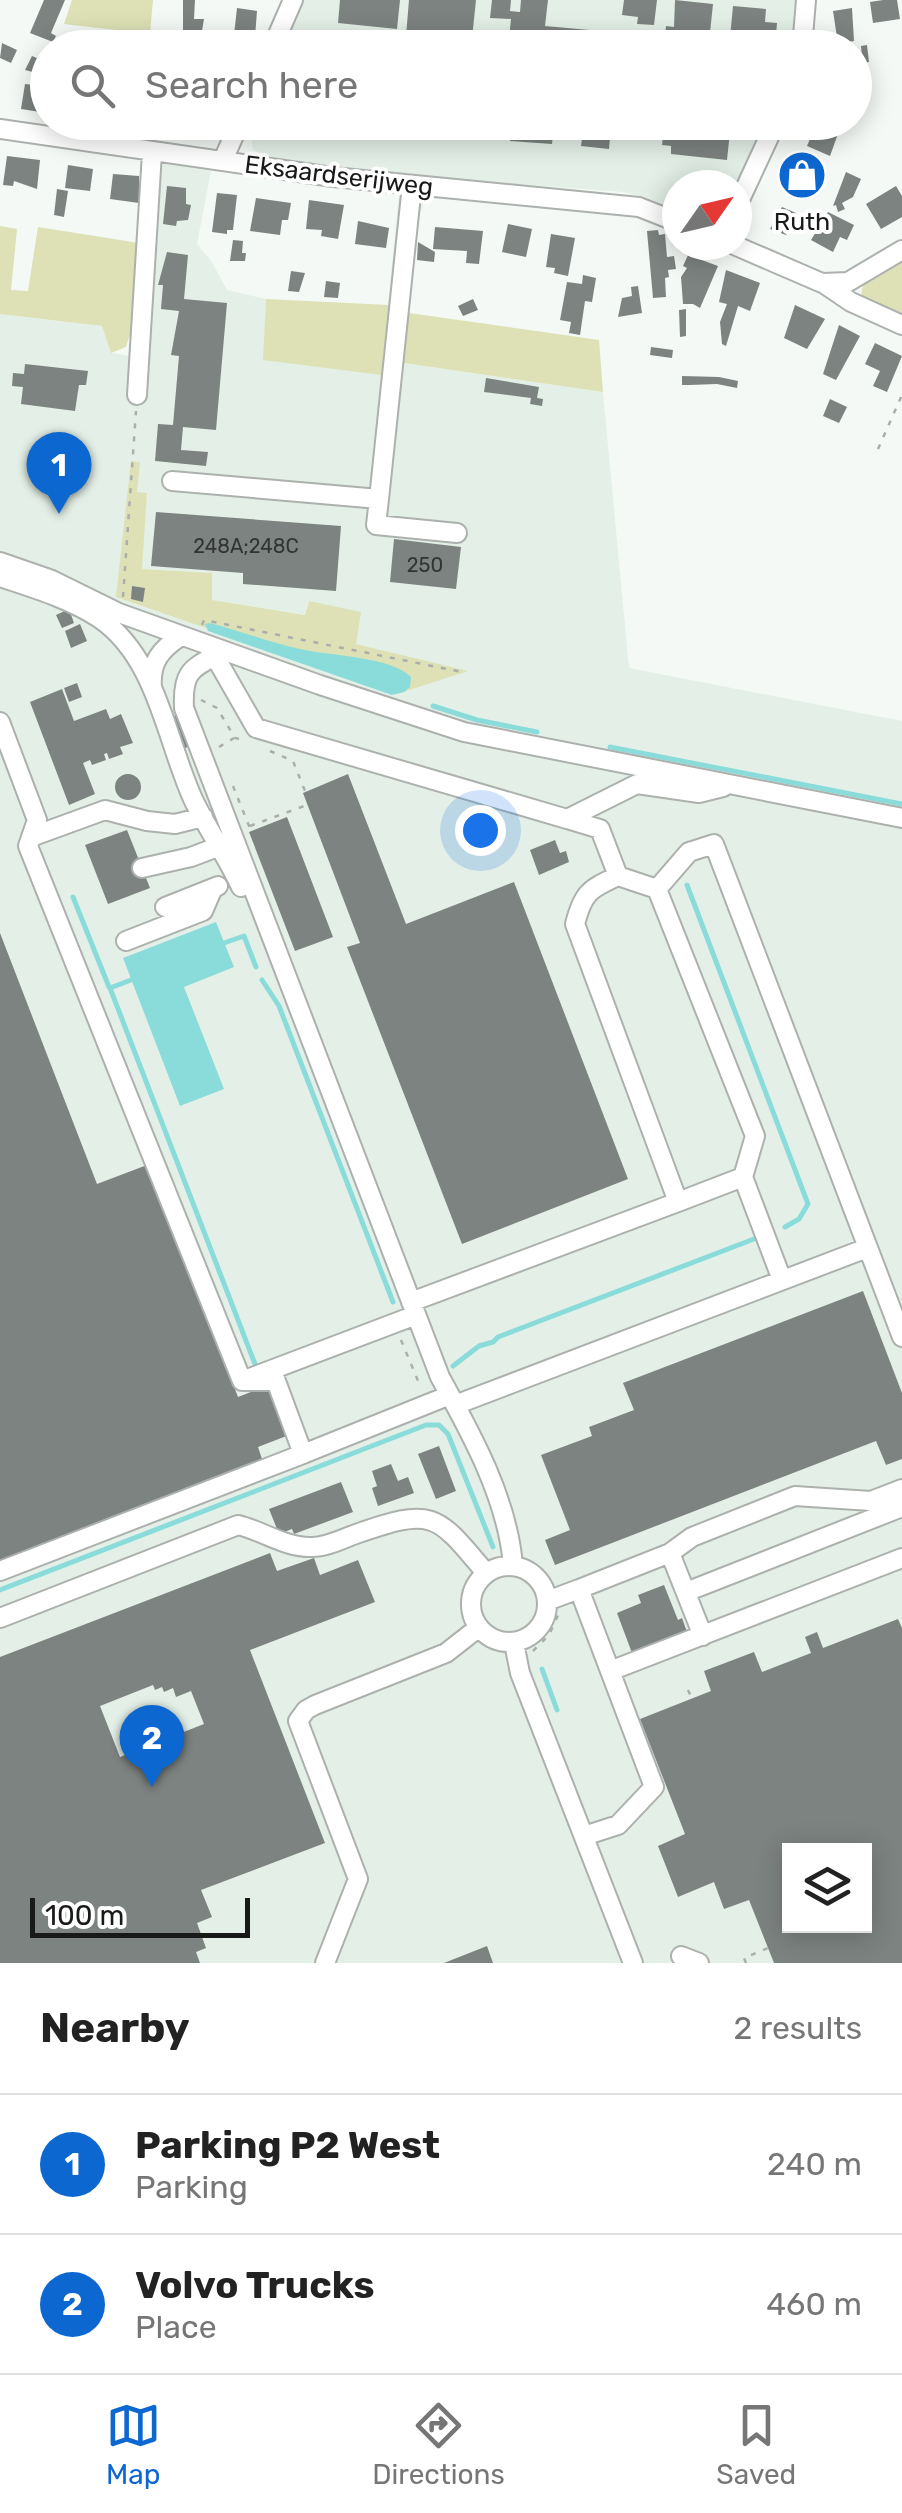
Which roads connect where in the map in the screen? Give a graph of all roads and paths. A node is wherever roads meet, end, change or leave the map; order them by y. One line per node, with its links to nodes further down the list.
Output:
1 (293, 0): 3 (street)
2 (806, 0): 4 (street)
3 (280, 30)
4 (804, 30)
5 (0, 128): 6 (street, Eksaardserijweg)
6 (30, 133)
7 (76, 140): 10 (street, Eksaardserijweg)
8 (232, 140): 11 (street)
9 (768, 140): 12 (street)
10 (152, 152): 11 (street, Eksaardserijweg); 20 (street)
11 (223, 160): 13 (street, Eksaardserijweg)
12 (752, 174)
13 (412, 185): 14 (street, Eksaardserijweg); 23 (street)
14 (662, 216)
15 (902, 250): 17 (street)
16 (752, 253): 17 (street)
17 (822, 283): 18 (street)
18 (902, 325)
19 (902, 394): 21 (path)
20 (138, 395): 27 (path)
21 (878, 450)
22 (172, 481): 23 (street)
23 (379, 500): 24 (street)
24 (458, 533)
25 (0, 562): 28 (street)
26 (0, 577): 30 (street)
27 (123, 604)
28 (205, 646): 29 (path); 30 (street); 35 (street); 39 (street); 49 (street)
29 (462, 672)
30 (153, 694): 37 (street)
31 (0, 723): 40 (street)
32 (235, 738): 33 (path)
33 (217, 748)
34 (230, 780): 36 (path)
35 (730, 785): 38 (street); 39 (street)
36 (307, 804)
37 (203, 816): 40 (street); 41 (street)
38 (902, 818)
39 (567, 819): 43 (street)
40 (31, 836): 57 (street)
41 (220, 846): 42 (street); 44 (street)
42 (142, 868)
43 (618, 876): 46 (street); 51 (street)
44 (238, 879): 45 (street); 49 (street)
45 (214, 888): 47 (street); 48 (street)
46 (657, 889): 50 (street); 52 (street)
47 (165, 907)
48 (126, 942)
49 (296, 995): 54 (street)
50 (744, 1177): 51 (street); 53 (street)
51 (678, 1202): 54 (street)
52 (867, 1248): 53 (street); 56 (street)
53 (782, 1280): 59 (street)
54 (414, 1308): 57 (street); 59 (street)
55 (398, 1334): 58 (path)
56 (902, 1337)
57 (242, 1381): 60 (street)
58 (424, 1392)
59 (452, 1400): 60 (street); 65 (street)
60 (303, 1454): 66 (street)
61 (902, 1488): 63 (street)
62 (902, 1507): 69 (street)
63 (670, 1553): 68 (street); 69 (street)
64 (902, 1558): 74 (street)
65 (513, 1566): 67 (street); 70 (street)
66 (0, 1571)
67 (486, 1573): 72 (street); 73 (street)
68 (578, 1589): 70 (street); 77 (street)
69 (686, 1592): 74 (street)
70 (547, 1601): 75 (street)
71 (567, 1605): 76 (path)
72 (0, 1618)
73 (478, 1628): 75 (street); 83 (street)
74 (703, 1636): 77 (street)
75 (514, 1643): 80 (street)
76 (530, 1660)
77 (610, 1672): 80 (street)
78 (688, 1690): 79 (path)
79 (692, 1699)
80 (584, 1836): 84 (street)
81 (768, 1948): 86 (path)
82 (681, 1956): 85 (street)
83 (325, 1963)
84 (633, 1963)
85 (700, 1963)
86 (746, 1963)

